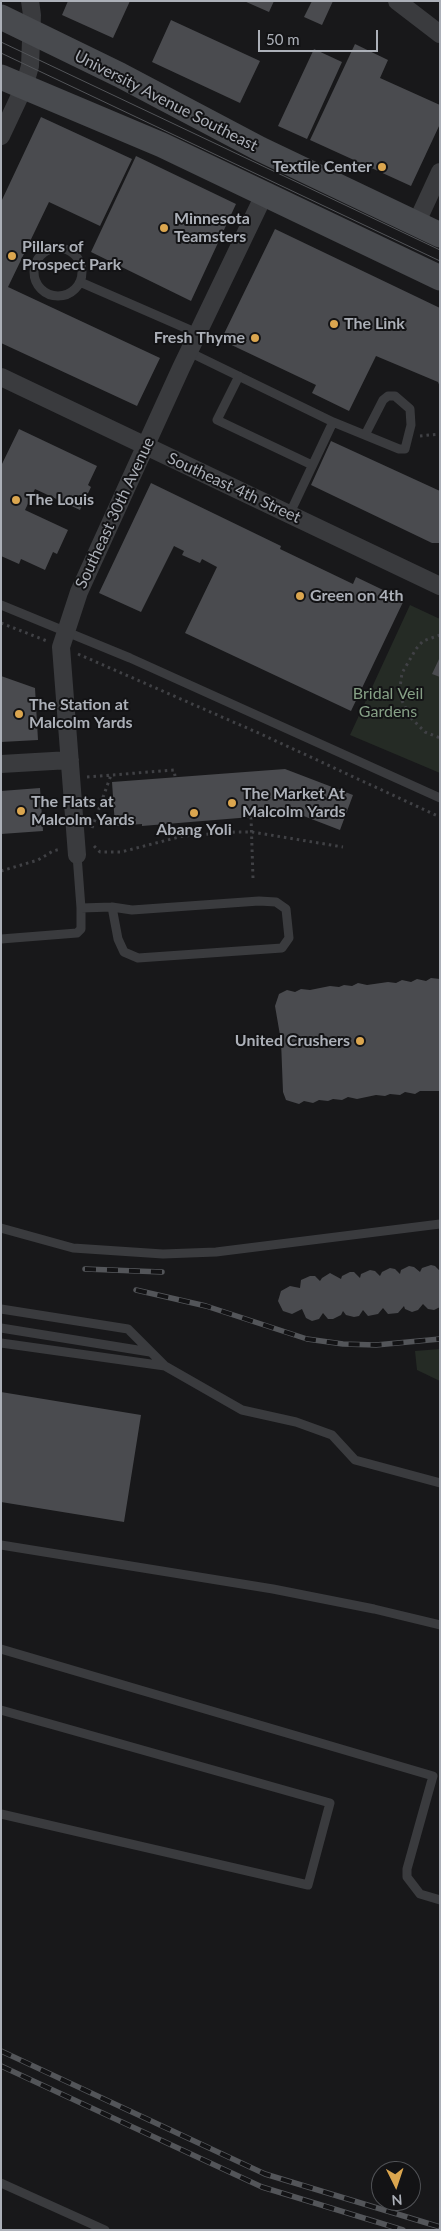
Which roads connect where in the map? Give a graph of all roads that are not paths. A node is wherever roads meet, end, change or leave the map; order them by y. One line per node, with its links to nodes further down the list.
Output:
1 (30, 1): 4 (street)
2 (397, 1): 5 (street)
3 (1, 17): 4 (main road, University Avenue Southeast)
4 (31, 32): 7 (street); 11 (main road, University Avenue Southeast)
5 (440, 34)
6 (1, 77): 7 (main road)
7 (24, 87): 8 (street); 10 (main road)
8 (1, 136)
9 (440, 172): 11 (street)
10 (265, 193): 13 (main road); 15 (street, Southeast 30th Avenue)
11 (416, 224): 12 (main road, University Avenue Southeast)
12 (440, 235)
13 (440, 278)
14 (80, 282): 14 (lane); 15 (lane)
15 (198, 333): 16 (street, Southeast 30th Avenue)
16 (188, 352): 17 (lane); 21 (street, Southeast 30th Avenue)
17 (239, 376): 19 (lane); 22 (lane)
18 (2, 379): 21 (street, Southeast 4th Street)
19 (333, 422): 20 (lane); 22 (lane)
20 (365, 434): 20 (lane)
21 (146, 447): 23 (street, Southeast 4th Street); 26 (street, Southeast 30th Avenue)
22 (312, 465): 23 (lane)
23 (289, 514): 24 (street, Southeast 4th Street)
24 (440, 586)
25 (1, 605): 26 (lane)
26 (66, 630): 27 (street, Southeast 30th Avenue); 29 (lane)
27 (70, 760): 28 (street); 30 (street, Southeast 30th Avenue)
28 (1, 764)
29 (440, 798)
30 (69, 852): 32 (lane)
31 (112, 907): 31 (lane); 32 (lane)
32 (81, 908): 33 (lane)
33 (1, 939)
34 (440, 1224): 35 (lane)
35 (1, 1228)
36 (1, 1310): 39 (lane)
37 (1, 1328): 39 (lane)
38 (1, 1343): 40 (lane)
39 (151, 1352): 40 (lane)
40 (165, 1366): 41 (lane)
41 (440, 1483)
42 (1, 1545): 43 (lane)
43 (440, 1625)
44 (1, 1649): 47 (lane)
45 (1, 1710): 46 (lane)
46 (1, 1814)
47 (440, 1900)
48 (1, 2182): 49 (lane)
49 (105, 2230)

